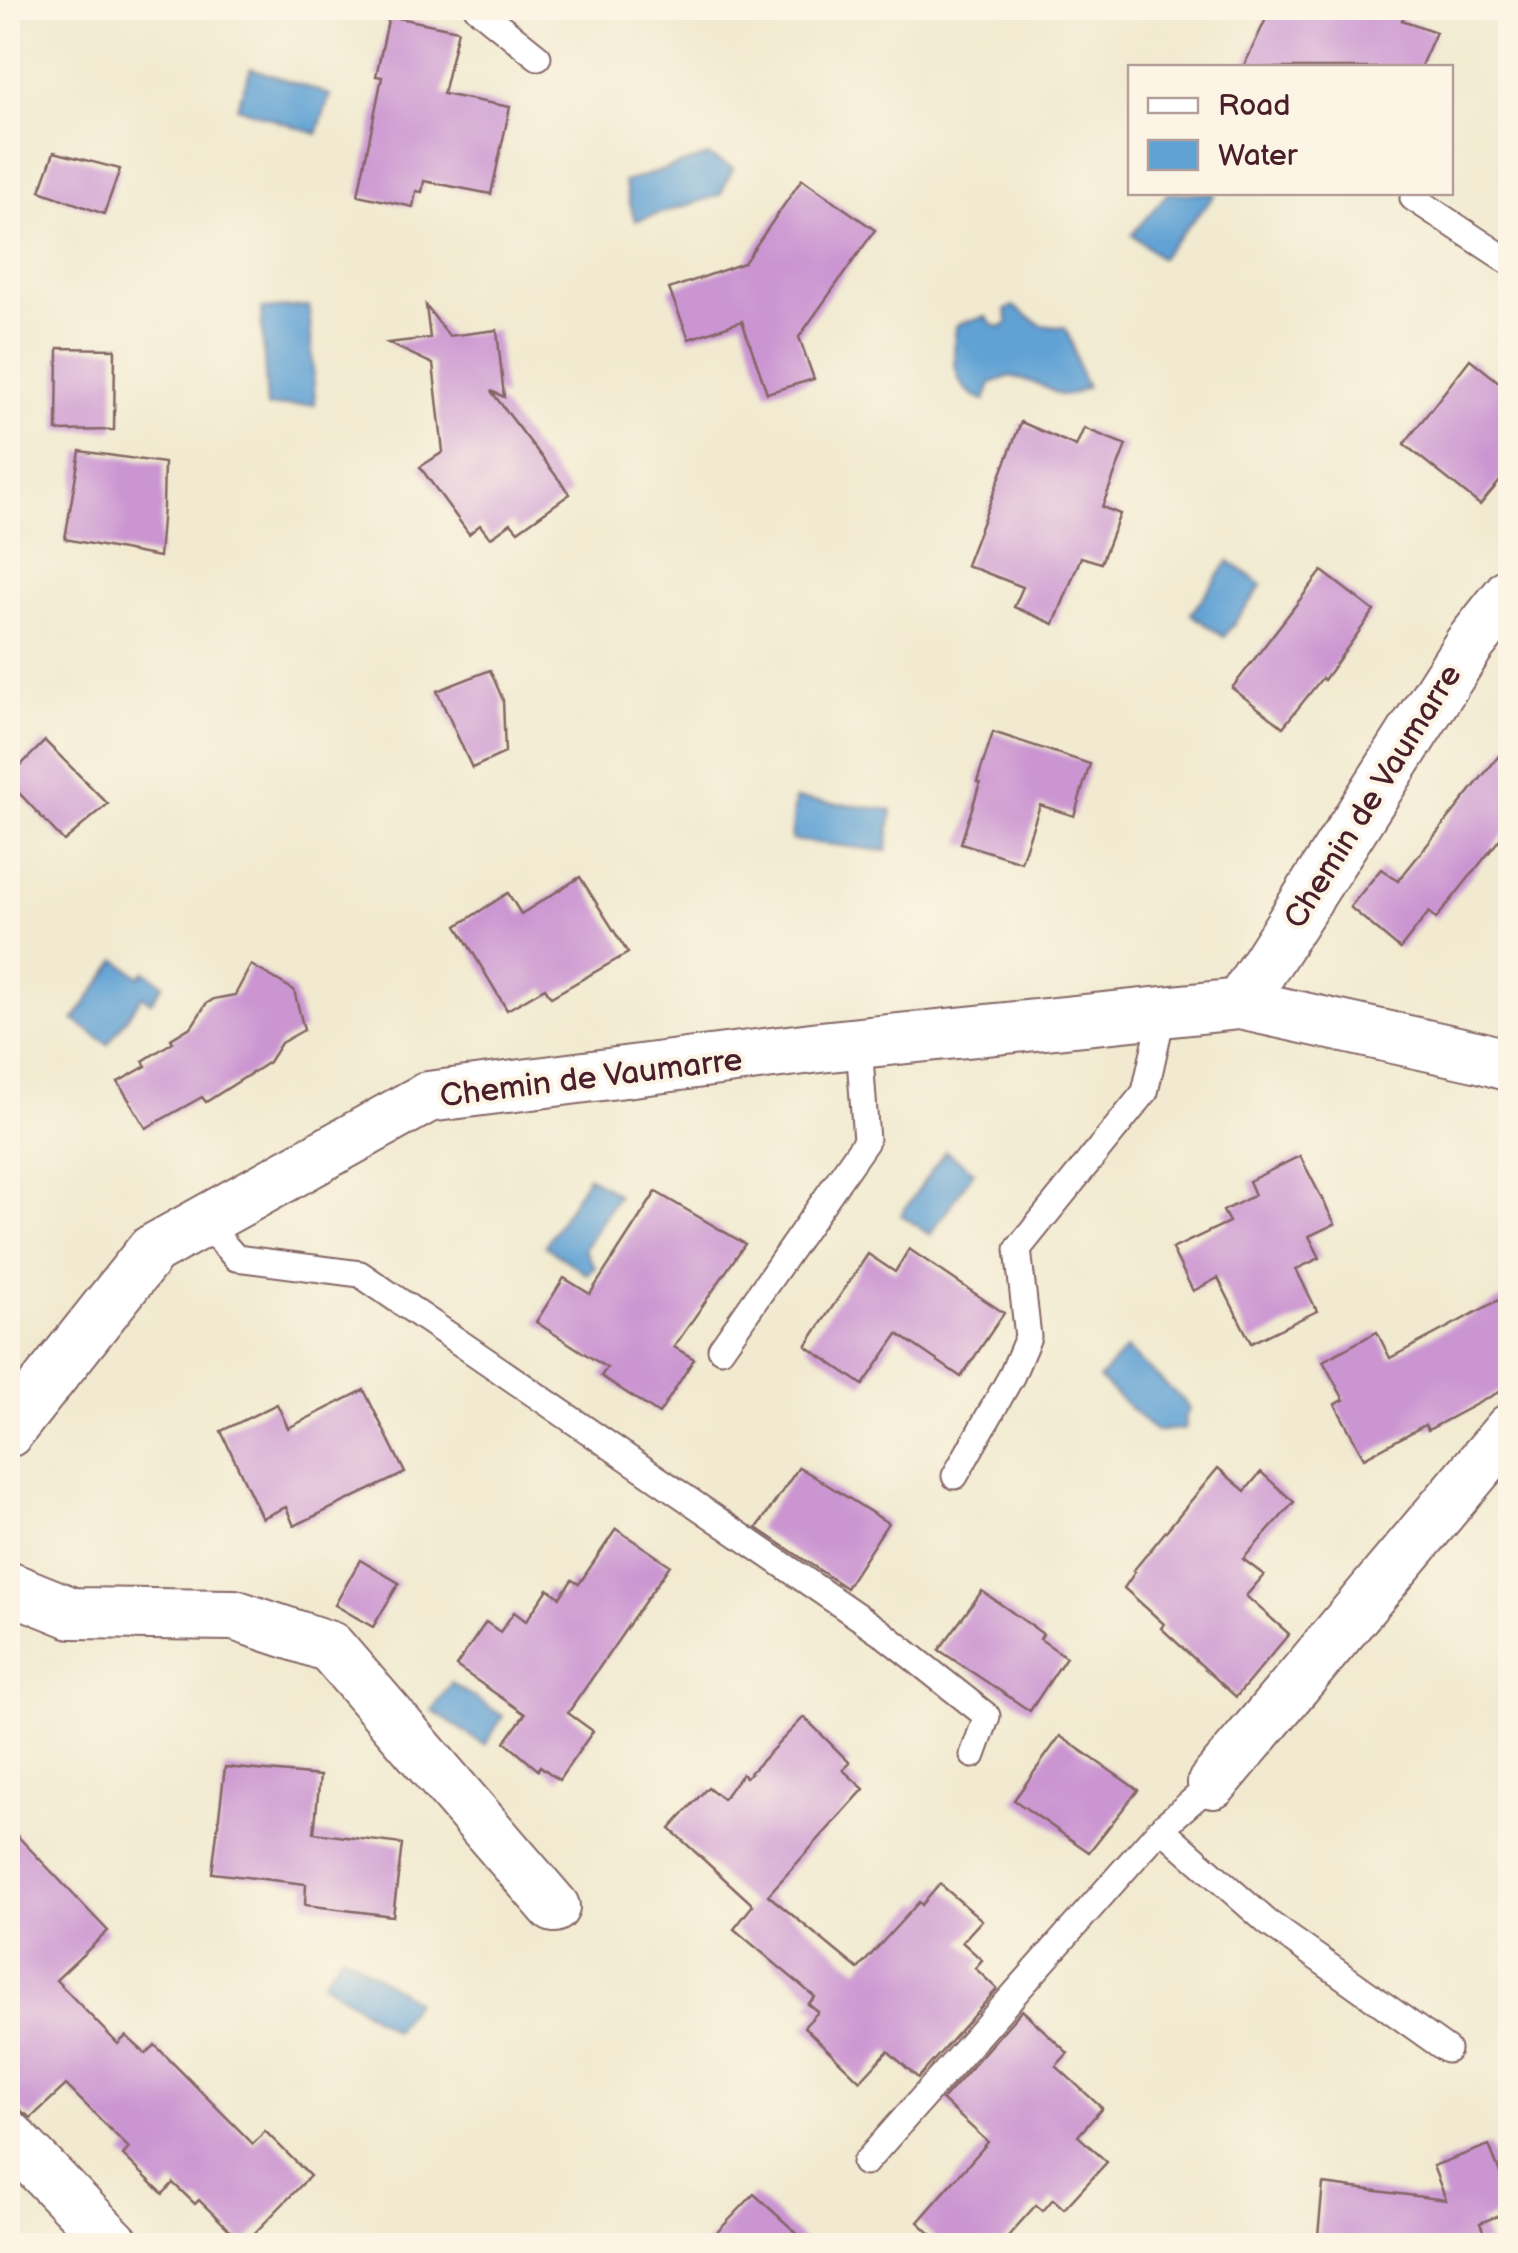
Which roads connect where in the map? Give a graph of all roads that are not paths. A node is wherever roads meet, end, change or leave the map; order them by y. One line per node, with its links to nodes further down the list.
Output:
1 (478, 8): 2 (lane)
2 (538, 58)
3 (1413, 198): 4 (lane)
4 (1510, 262)
5 (1510, 592): 6 (street, Chemin de Vaumarre)
6 (1240, 1004): 7 (street, Chemin de Vaumarre); 9 (street, Chemin de Vaumarre)
7 (1163, 1012): 8 (street, Chemin de Vaumarre); 14 (lane)
8 (858, 1043): 10 (street, Chemin de Vaumarre); 11 (lane)
9 (1510, 1066)
10 (203, 1222): 13 (street, Chemin de Vaumarre); 16 (lane)
11 (720, 1349)
12 (1510, 1430): 17 (street)
13 (8, 1432)
14 (955, 1476)
15 (8, 1586): 19 (street)
16 (973, 1755)
17 (1213, 1783): 18 (lane)
18 (1161, 1828): 20 (lane); 22 (lane)
19 (554, 1907)
20 (1447, 2050)
21 (8, 2136): 23 (street)
22 (865, 2164)
23 (116, 2246)

